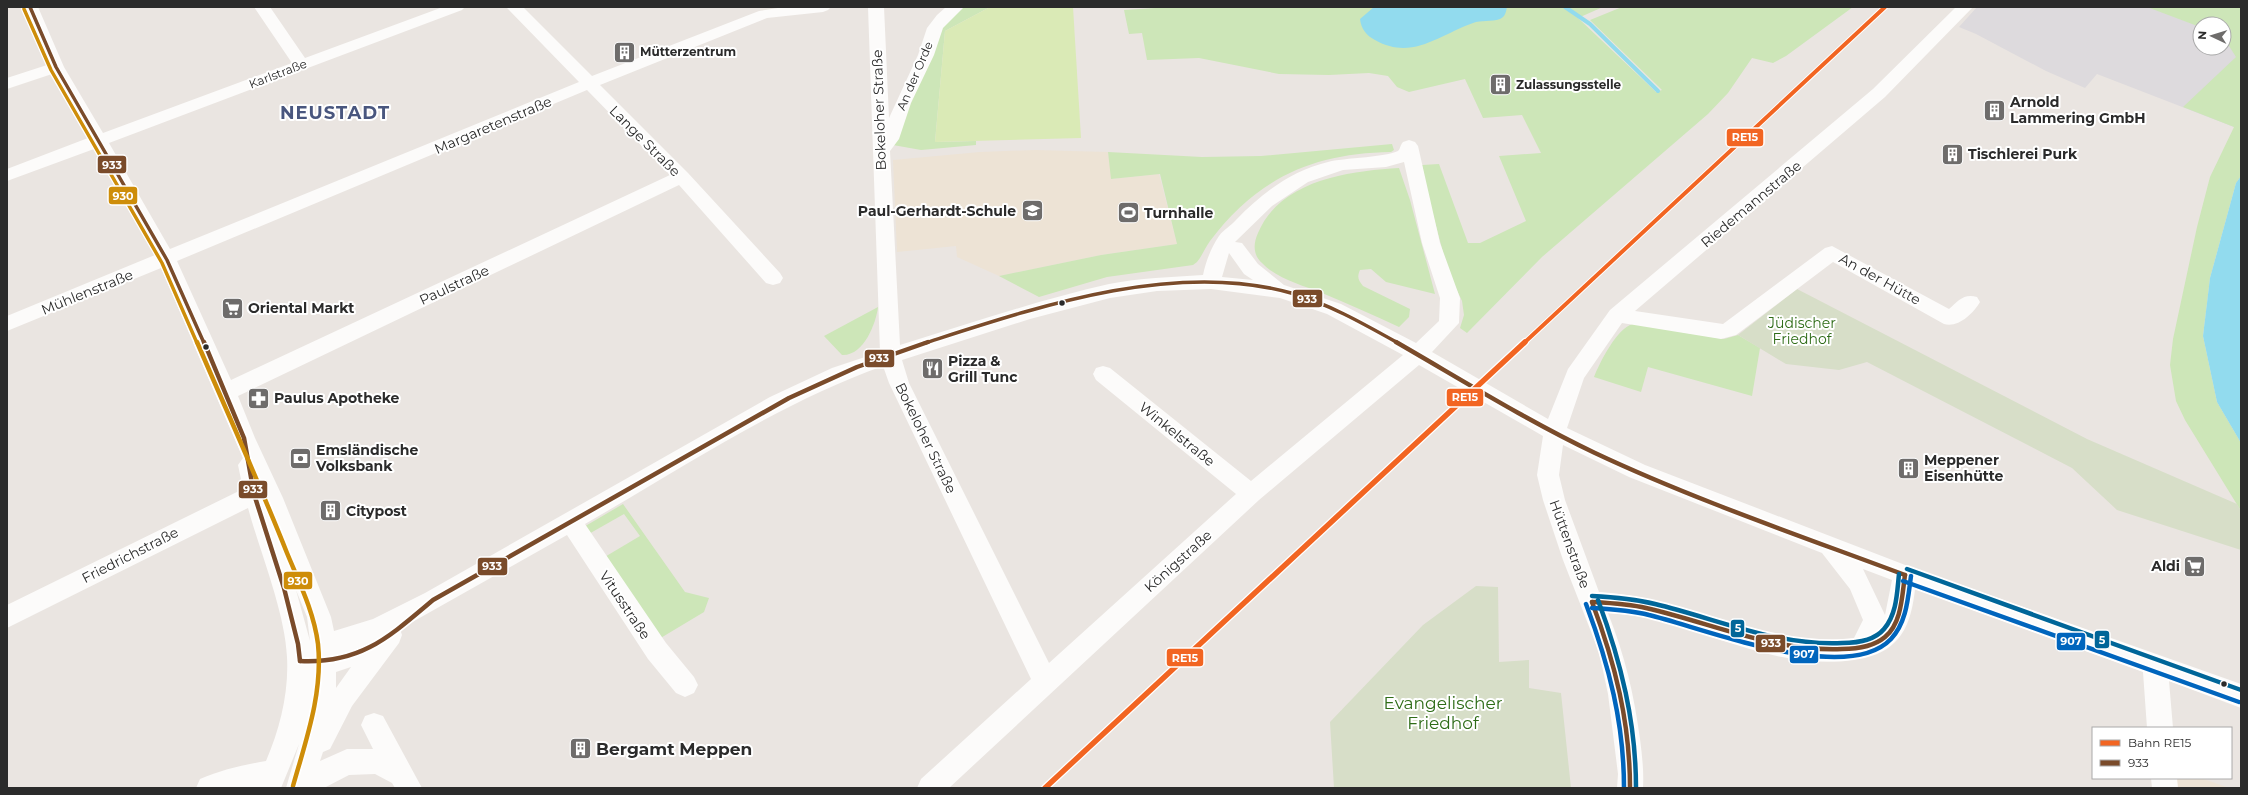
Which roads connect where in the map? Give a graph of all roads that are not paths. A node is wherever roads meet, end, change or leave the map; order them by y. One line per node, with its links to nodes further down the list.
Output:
1 (30, 7): 11 (street)
2 (262, 7): 10 (street)
3 (457, 7): 10 (street, Karlstraße)
4 (514, 7): 13 (street, Lange Straße)
5 (823, 7): 9 (street, Margaretenstraße)
6 (876, 7): 15 (street, Bokeloher Straße)
7 (956, 7): 15 (street, An der Orde)
8 (1964, 7): 25 (street, Riedemannstraße)
9 (772, 9): 13 (street, Margaretenstraße)
10 (302, 65): 14 (street, Karlstraße)
11 (56, 67): 12 (street); 14 (street)
12 (7, 84)
13 (589, 85): 17 (street, Lange Straße); 20 (street, Margaretenstraße)
14 (99, 141): 16 (street, Karlstraße); 20 (street)
15 (881, 149): 27 (street, Bokeloher Straße)
16 (7, 175)
17 (682, 178): 21 (street, Lange Straße); 29 (street, Paulstraße)
18 (1242, 225): 19 (street); 22 (street); 33 (street, Königstraße)
19 (1235, 248): 22 (street); 23 (street)
20 (166, 260): 26 (street, Mühlenstraße); 29 (street)
21 (773, 278)
22 (1219, 283): 23 (street); 27 (street)
23 (1282, 291): 35 (street)
24 (1970, 302): 25 (street, An der Hütte)
25 (1617, 315): 30 (street, Riedemannstraße)
26 (7, 324)
27 (890, 356): 34 (street); 45 (street, Bokeloher Straße)
28 (1103, 374): 33 (street, Winkelstraße)
29 (226, 392): 31 (street)
30 (1559, 416): 38 (street, Hüttenstraße)
31 (244, 438): 32 (street); 42 (street)
32 (254, 494): 39 (street, Friedrichstraße); 43 (street)
33 (1251, 494): 45 (street, Königstraße)
34 (571, 522): 37 (street); 46 (street, Vitusstraße)
35 (1827, 545): 36 (street); 41 (street)
36 (1905, 575): 41 (street); 44 (street)
37 (433, 600): 40 (street); 42 (street)
38 (1592, 602): 41 (street); 56 (street, Hüttenstraße)
39 (7, 617)
40 (390, 635): 42 (street); 53 (street)
41 (1862, 647)
42 (325, 654): 43 (street); 53 (street)
43 (300, 661): 50 (street)
44 (2155, 666): 47 (street); 49 (street)
45 (1045, 682): 55 (street, Königstraße)
46 (685, 685)
47 (2241, 696)
48 (374, 725): 51 (street)
49 (2160, 727)
50 (271, 780): 52 (street)
51 (405, 781): 54 (street)
52 (209, 788)
53 (299, 788)
54 (303, 788)
55 (930, 788)
56 (1630, 788)

